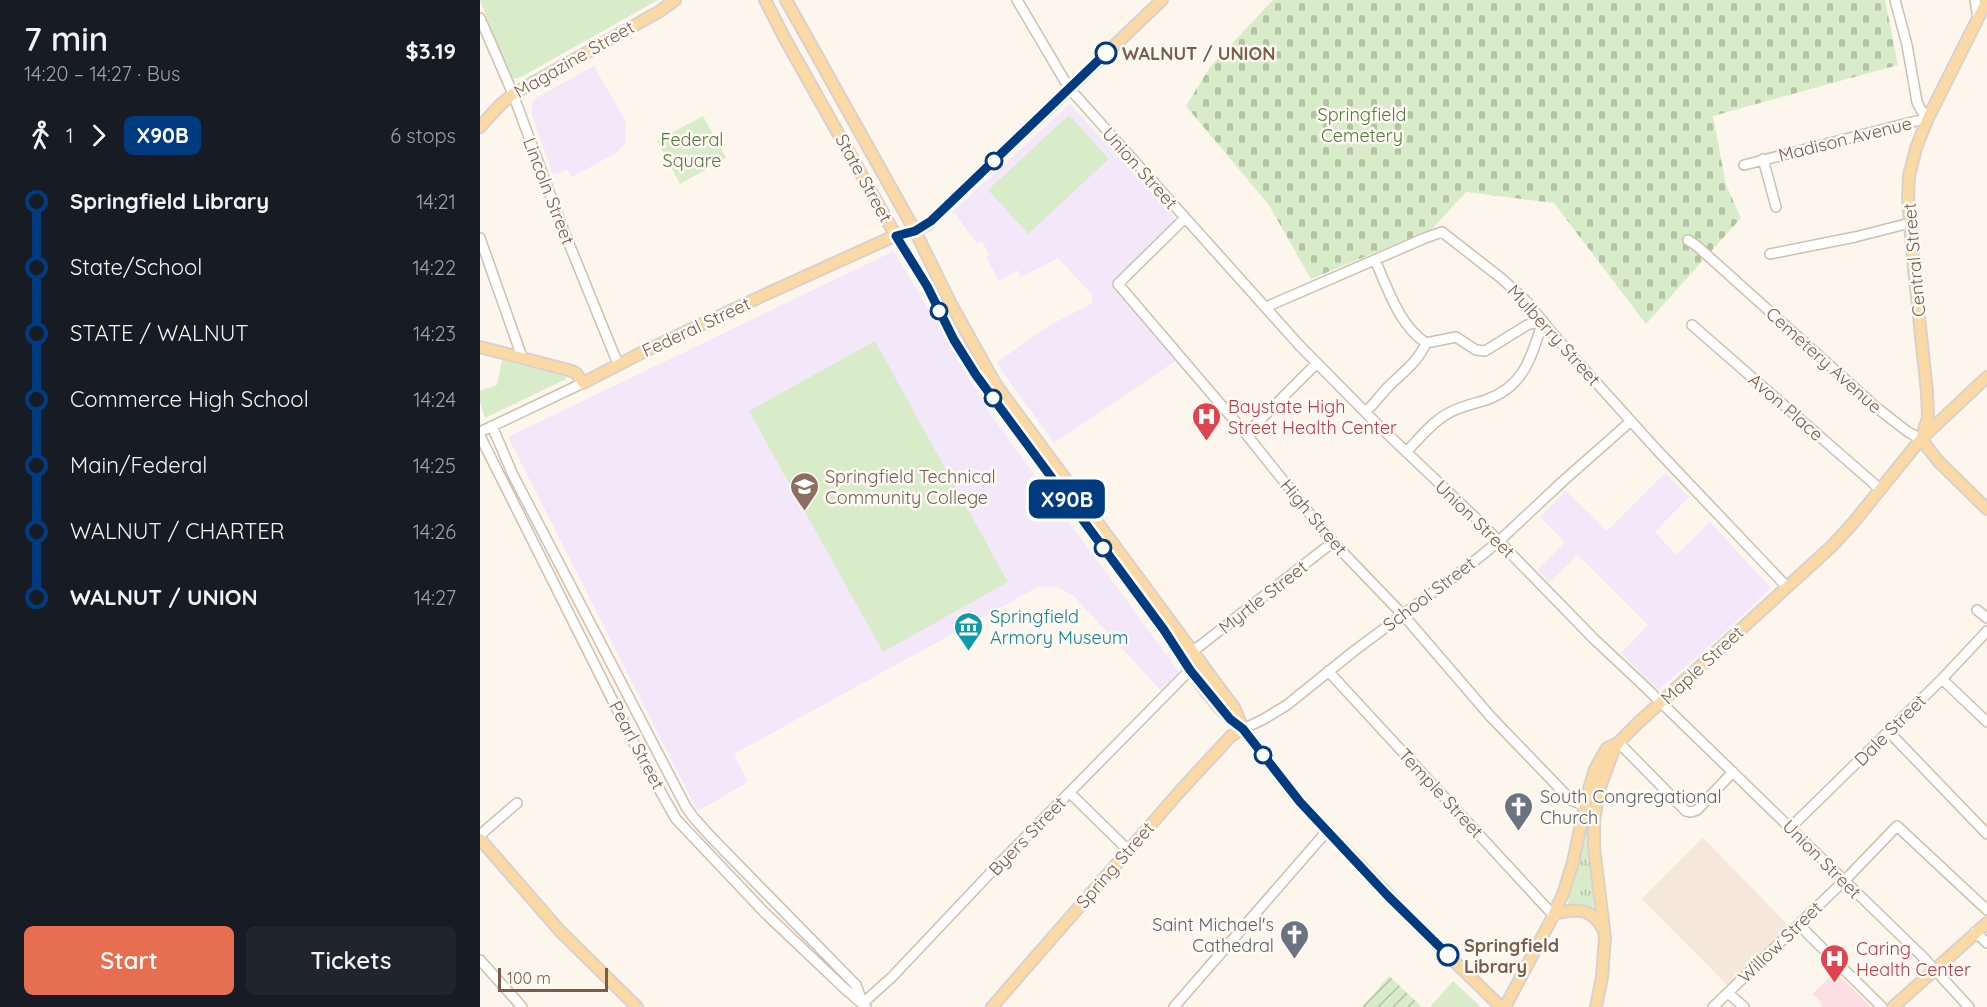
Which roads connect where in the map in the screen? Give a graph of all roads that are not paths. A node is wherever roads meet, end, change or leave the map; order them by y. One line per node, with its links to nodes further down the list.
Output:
1 (675, 0): 12 (main road, Magazine Street)
2 (765, 0): 14 (main road, State Street)
3 (786, 0): 13 (main road, State Street)
4 (1017, 0): 11 (street, Union Street)
5 (1162, 0): 11 (main road)
6 (1895, 0): 15 (street)
7 (1975, 0): 10 (street)
8 (1987, 0): 10 (main road, Central Street)
9 (480, 18): 12 (street, Lincoln Street)
10 (1978, 18): 15 (main road, Central Street)
11 (1069, 88): 20 (street, Union Street); 22 (main road)
12 (513, 94): 16 (main road, Magazine Street); 37 (street, Lincoln Street)
13 (844, 105): 14 (main road); 22 (main road, State Street)
14 (828, 114): 23 (main road, State Street)
15 (1928, 118): 17 (street, Madison Avenue); 21 (main road, Central Street)
16 (480, 127)
17 (1762, 159): 18 (street, Madison Avenue); 19 (street, Madison Avenue)
18 (1744, 165)
19 (1776, 207)
20 (1185, 218): 28 (street, Union Street); 44 (street, High Street)
21 (1910, 223): 26 (street); 45 (main road, Central Street)
22 (915, 231): 23 (main road, Federal Street); 31 (main road, State Street)
23 (896, 236): 32 (main road, State Street); 37 (main road, Federal Street)
24 (480, 238): 35 (street)
25 (1688, 240): 45 (street, Cemetery Avenue)
26 (1770, 254)
27 (1375, 260): 28 (street, Mulberry Street); 29 (street, Mulberry Street); 33 (street)
28 (1266, 307): 36 (street, Union Street)
29 (1543, 321): 33 (street); 41 (street, Mulberry Street); 46 (street)
30 (1692, 325): 47 (street, Avon Place)
31 (967, 333): 32 (main road); 56 (main road, State Street)
32 (954, 340): 57 (main road, State Street)
33 (1426, 343): 40 (street)
34 (480, 347): 35 (main road)
35 (522, 357): 39 (main road)
36 (1317, 363): 40 (street, Union Street); 44 (street)
37 (618, 364): 39 (main road, Federal Street)
38 (1987, 377): 45 (main road, Maple Street)
39 (583, 384): 42 (street, Federal Street)
40 (1365, 412): 46 (street, Union Street)
41 (1631, 421): 50 (street, School Street); 51 (street, Mulberry Street)
42 (492, 426): 43 (street, Federal Street); 73 (street, Pearl Street)
43 (480, 434): 74 (street, Pearl Street)
44 (1246, 434): 49 (street, High Street)
45 (1922, 439): 47 (main road, Maple Street); 48 (main road)
46 (1406, 452): 50 (street, Union Street)
47 (1880, 489): 51 (main road, Maple Street)
48 (1987, 509)
49 (1333, 542): 53 (street, High Street); 56 (street, Myrtle Street)
50 (1498, 542): 53 (street, School Street); 60 (street, Union Street)
51 (1787, 587): 60 (main road, Maple Street)
52 (1977, 610): 54 (street)
53 (1403, 615): 58 (street, School Street); 68 (street, High Street)
54 (1987, 618)
55 (1987, 631): 59 (street, Dale Street)
56 (1192, 652): 62 (main road, State Street)
57 (1190, 670): 62 (main road, State Street); 66 (street, Byers Street)
58 (1328, 671): 62 (street, School Street); 78 (street, Temple Street)
59 (1942, 680): 61 (street); 63 (street, Dale Street)
60 (1661, 703): 64 (main road, Maple Street); 65 (street, Union Street)
61 (1987, 722)
62 (1243, 729): 70 (main road, State Street); 75 (main road, Spring Street)
63 (1888, 732): 69 (street, Dale Street); 71 (street)
64 (1619, 743): 65 (street); 68 (main road, Maple Street); 82 (main road)
65 (1733, 772): 69 (street, Union Street)
66 (1070, 793): 75 (street); 89 (street, Byers Street)
67 (517, 803): 72 (street)
68 (1585, 806): 78 (main road, Maple Street)
69 (1791, 827): 76 (street, Union Street)
70 (1327, 831): 93 (street); 94 (main road, State Street)
71 (1987, 834)
72 (480, 837): 91 (main road)
73 (711, 837): 74 (street); 81 (street, Pearl Street)
74 (701, 846): 84 (street, Pearl Street)
75 (1129, 851): 92 (main road, Spring Street)
76 (1843, 881): 77 (street, Willow Street); 80 (street, Willow Street); 87 (street, Union Street)
77 (1987, 910)
78 (1554, 914): 82 (main road); 94 (main road, Maple Street)
79 (1987, 922): 83 (main road)
80 (1797, 927): 88 (street, Willow Street); 98 (street)
81 (804, 932): 84 (street); 89 (street, Pearl Street)
82 (1604, 932): 95 (main road)
83 (1975, 932): 85 (street); 87 (main road)
84 (794, 941): 89 (street, Pearl Street)
85 (1987, 943)
86 (480, 960): 90 (street)
87 (1934, 970): 99 (main road); 100 (street, Union Street)
88 (1728, 993): 96 (street, Willow Street); 97 (street)
89 (865, 1005)
90 (522, 1007)
91 (637, 1007)
92 (994, 1007)
93 (1174, 1007)
94 (1503, 1007)
95 (1596, 1007)
96 (1713, 1007)
97 (1744, 1007)
98 (1882, 1007)
99 (1893, 1007)
100 (1969, 1007)

